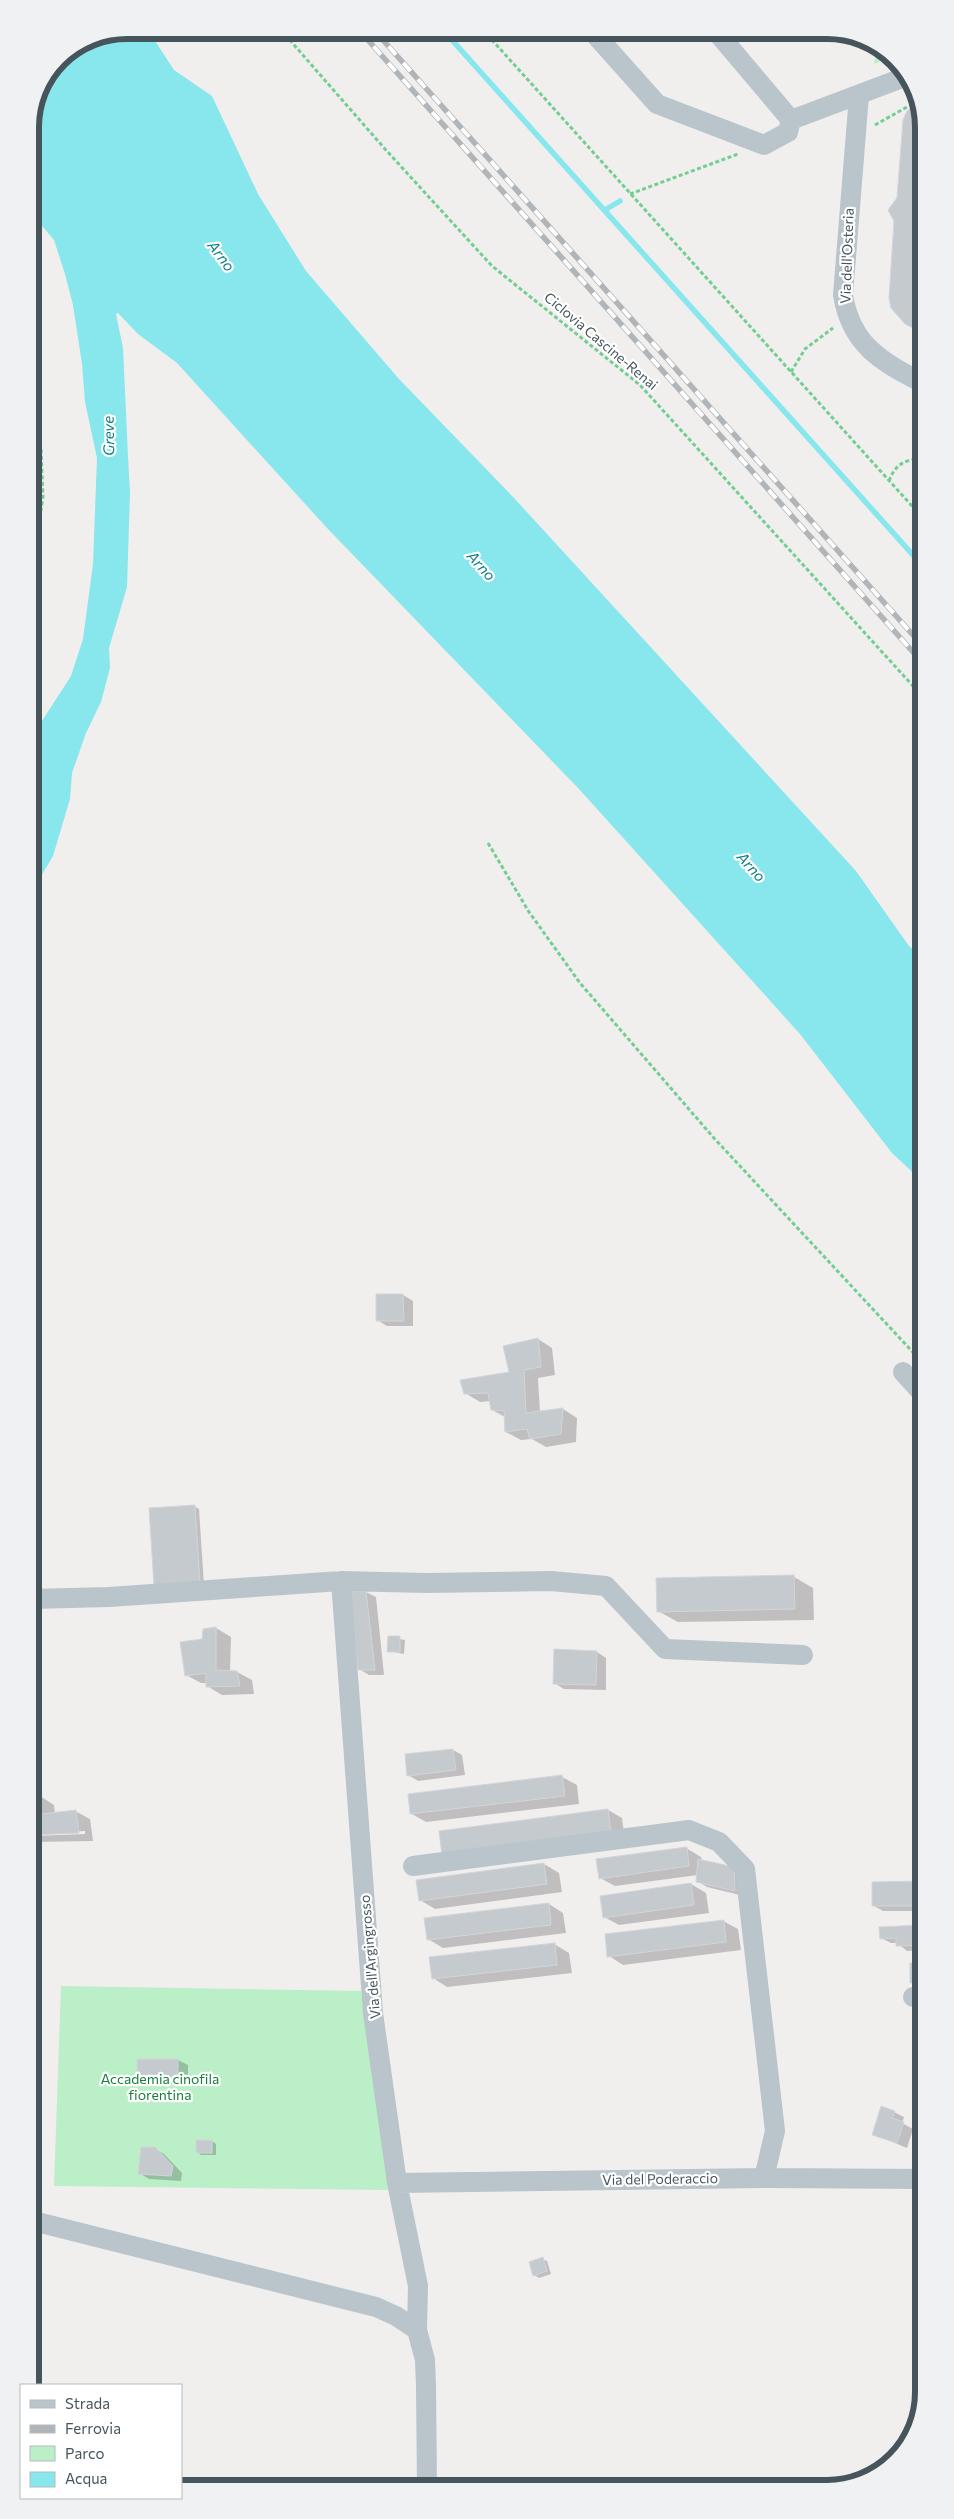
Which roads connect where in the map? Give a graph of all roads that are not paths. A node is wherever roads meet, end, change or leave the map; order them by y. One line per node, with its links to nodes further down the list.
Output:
1 (599, 39): 5 (street)
2 (723, 39): 5 (street)
3 (900, 78): 4 (street)
4 (859, 94): 5 (street); 6 (street, Via dell'Osteria)
5 (791, 120)
6 (915, 379)
7 (903, 1372): 8 (street)
8 (915, 1386)
9 (341, 1581): 10 (street); 11 (street); 15 (street, Via dell'Argingrosso)
10 (39, 1599)
11 (804, 1654)
12 (414, 1866): 13 (street)
13 (764, 2178): 14 (street, Via del Poderaccio); 15 (street, Via del Poderaccio)
14 (915, 2180)
15 (397, 2182): 17 (street, Via dell'Argingrosso)
16 (39, 2223): 17 (street)
17 (417, 2330): 18 (street, Via dell'Argingrosso)
18 (427, 2480)

